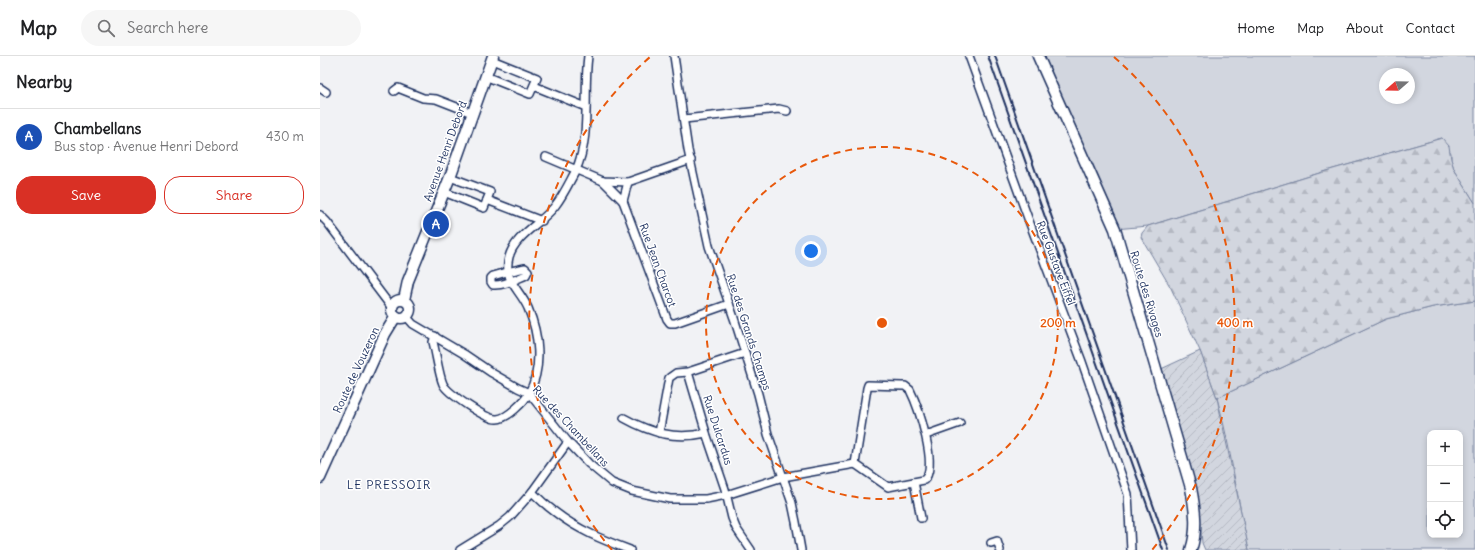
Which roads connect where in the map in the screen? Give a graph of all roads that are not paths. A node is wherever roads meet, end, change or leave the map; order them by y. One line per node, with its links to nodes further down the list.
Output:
1 (588, 56): 9 (street)
2 (674, 56): 12 (street, Rue des Grands Champs)
3 (969, 56): 53 (street, Rue Gustave Eiffel)
4 (1038, 56): 48 (main road, Route des Rivages)
5 (493, 58): 6 (main road, Avenue Henri Debord); 7 (street)
6 (485, 76): 7 (street); 11 (main road, Avenue Henri Debord)
7 (534, 86): 9 (street)
8 (394, 92): 11 (street)
9 (586, 107): 15 (street)
10 (787, 110): 12 (street)
11 (472, 113): 16 (main road, Avenue Henri Debord)
12 (684, 119): 14 (street, Rue des Grands Champs)
13 (546, 157): 15 (street, Rue Jean Charcot)
14 (691, 160): 18 (street, Rue Jean Charcot); 27 (street, Rue des Grands Champs)
15 (576, 170): 17 (street, Rue Jean Charcot); 23 (street)
16 (450, 177): 19 (main road, Avenue Henri Debord); 20 (street)
17 (603, 181): 18 (street, Rue Jean Charcot); 21 (street, Rue Jean Charcot)
18 (628, 182): 21 (street)
19 (444, 192): 20 (street); 26 (main road, Avenue Henri Debord)
20 (487, 200): 23 (street)
21 (623, 201): 27 (street, Rue Jean Charcot)
22 (320, 215): 28 (street, Rue des Chambellans)
23 (542, 221): 24 (street)
24 (508, 272): 25 (street); 25 (street); 25 (street)
25 (510, 282): 32 (street)
26 (404, 300): 28 (main road); 28 (main road)
27 (729, 304): 30 (street, Rue des Grands Champs)
28 (398, 314): 29 (street, Rue des Chambellans); 41 (main road, Route de Vouzeron)
29 (435, 336): 32 (street, Rue des Chambellans); 32 (street)
30 (745, 353): 31 (street); 40 (street, Rue des Grands Champs)
31 (688, 372): 35 (street); 36 (street, Rue Dulcardus)
32 (529, 393): 38 (street, Rue des Chambellans)
33 (624, 418): 35 (street)
34 (960, 423): 37 (street)
35 (659, 433): 36 (street)
36 (706, 434): 44 (street, Rue Dulcardus)
37 (926, 435): 39 (street); 42 (street)
38 (568, 442): 43 (street); 44 (street, Rue des Chambellans)
39 (855, 464): 40 (street, Rue des Chambellans); 42 (street)
40 (783, 477): 44 (street, Rue des Chambellans); 51 (street, Rue des Grands Champs)
41 (320, 478)
42 (914, 482): 45 (street)
43 (532, 492): 47 (street); 49 (street)
44 (726, 495): 50 (street, Rue Dulcardus)
45 (921, 518)
46 (991, 543): 52 (street)
47 (463, 549)
48 (1193, 549)
49 (630, 550)
50 (751, 550)
51 (801, 550)
52 (1000, 550)
53 (1131, 550)

